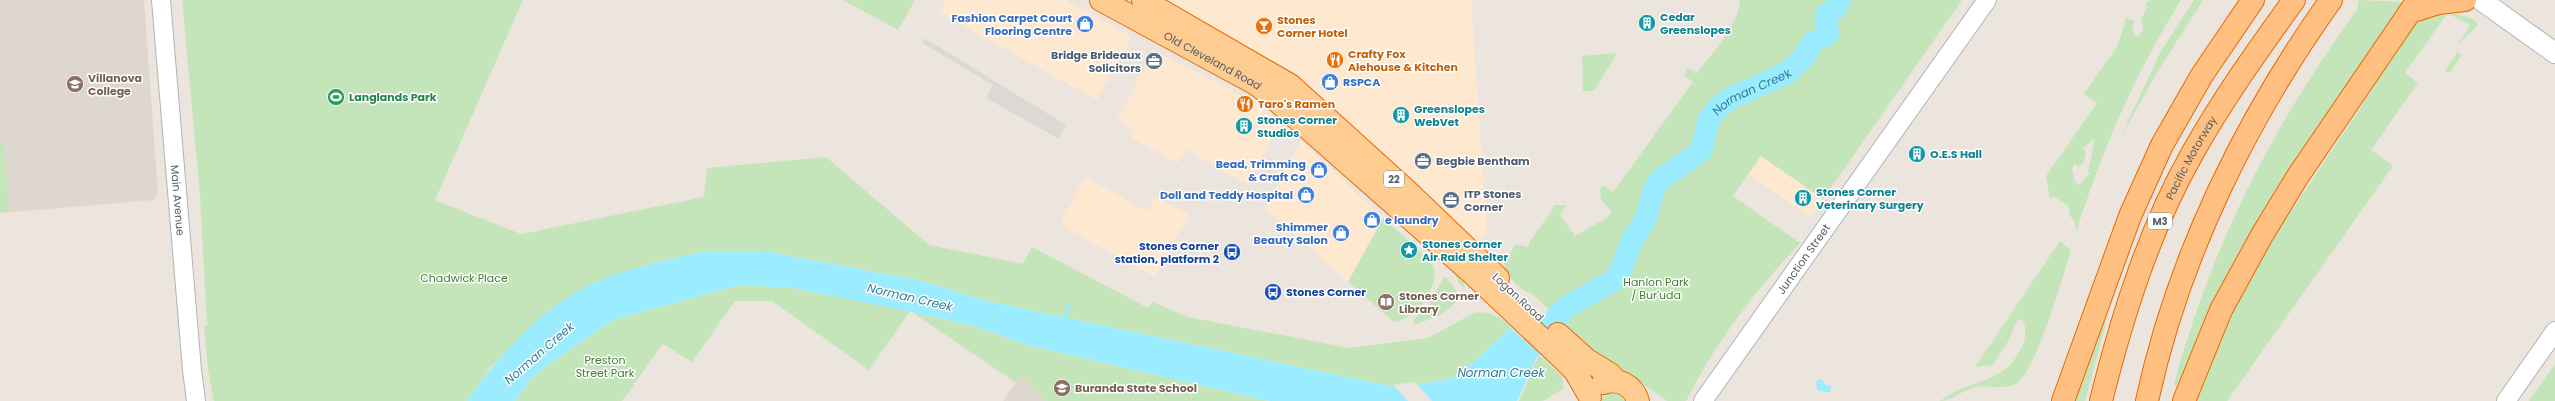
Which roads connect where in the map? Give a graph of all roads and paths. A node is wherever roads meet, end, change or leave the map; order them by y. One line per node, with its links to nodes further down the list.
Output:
1 (161, 0): 20 (street, Main Avenue)
2 (1101, 0): 13 (highway, Old Cleveland Road / 22)
3 (1143, 0): 12 (highway, Old Cleveland Road / 22)
4 (1987, 0): 21 (street, Junction Street)
5 (2253, 0): 22 (highway)
6 (2294, 0): 23 (highway, Pacific Motorway / M3)
7 (2332, 0): 24 (highway)
8 (2465, 0): 10 (highway)
9 (2481, 0): 11 (main road)
10 (2414, 6): 25 (highway)
11 (2555, 53)
12 (1301, 93): 14 (highway, Logan Road / 22)
13 (1315, 134): 14 (highway, Logan Road / 22)
14 (1518, 307): 16 (highway, Logan Road / 22)
15 (2555, 331): 26 (street)
16 (1575, 360): 17 (highway, Logan Road / 22); 18 (highway, Logan Road / 22)
17 (1616, 381): 18 (highway, 22); 19 (highway, 22)
18 (1590, 399)
19 (1642, 399)
20 (196, 401)
21 (1703, 401)
22 (2063, 401)
23 (2101, 401)
24 (2147, 401)
25 (2184, 401)
26 (2506, 401)

